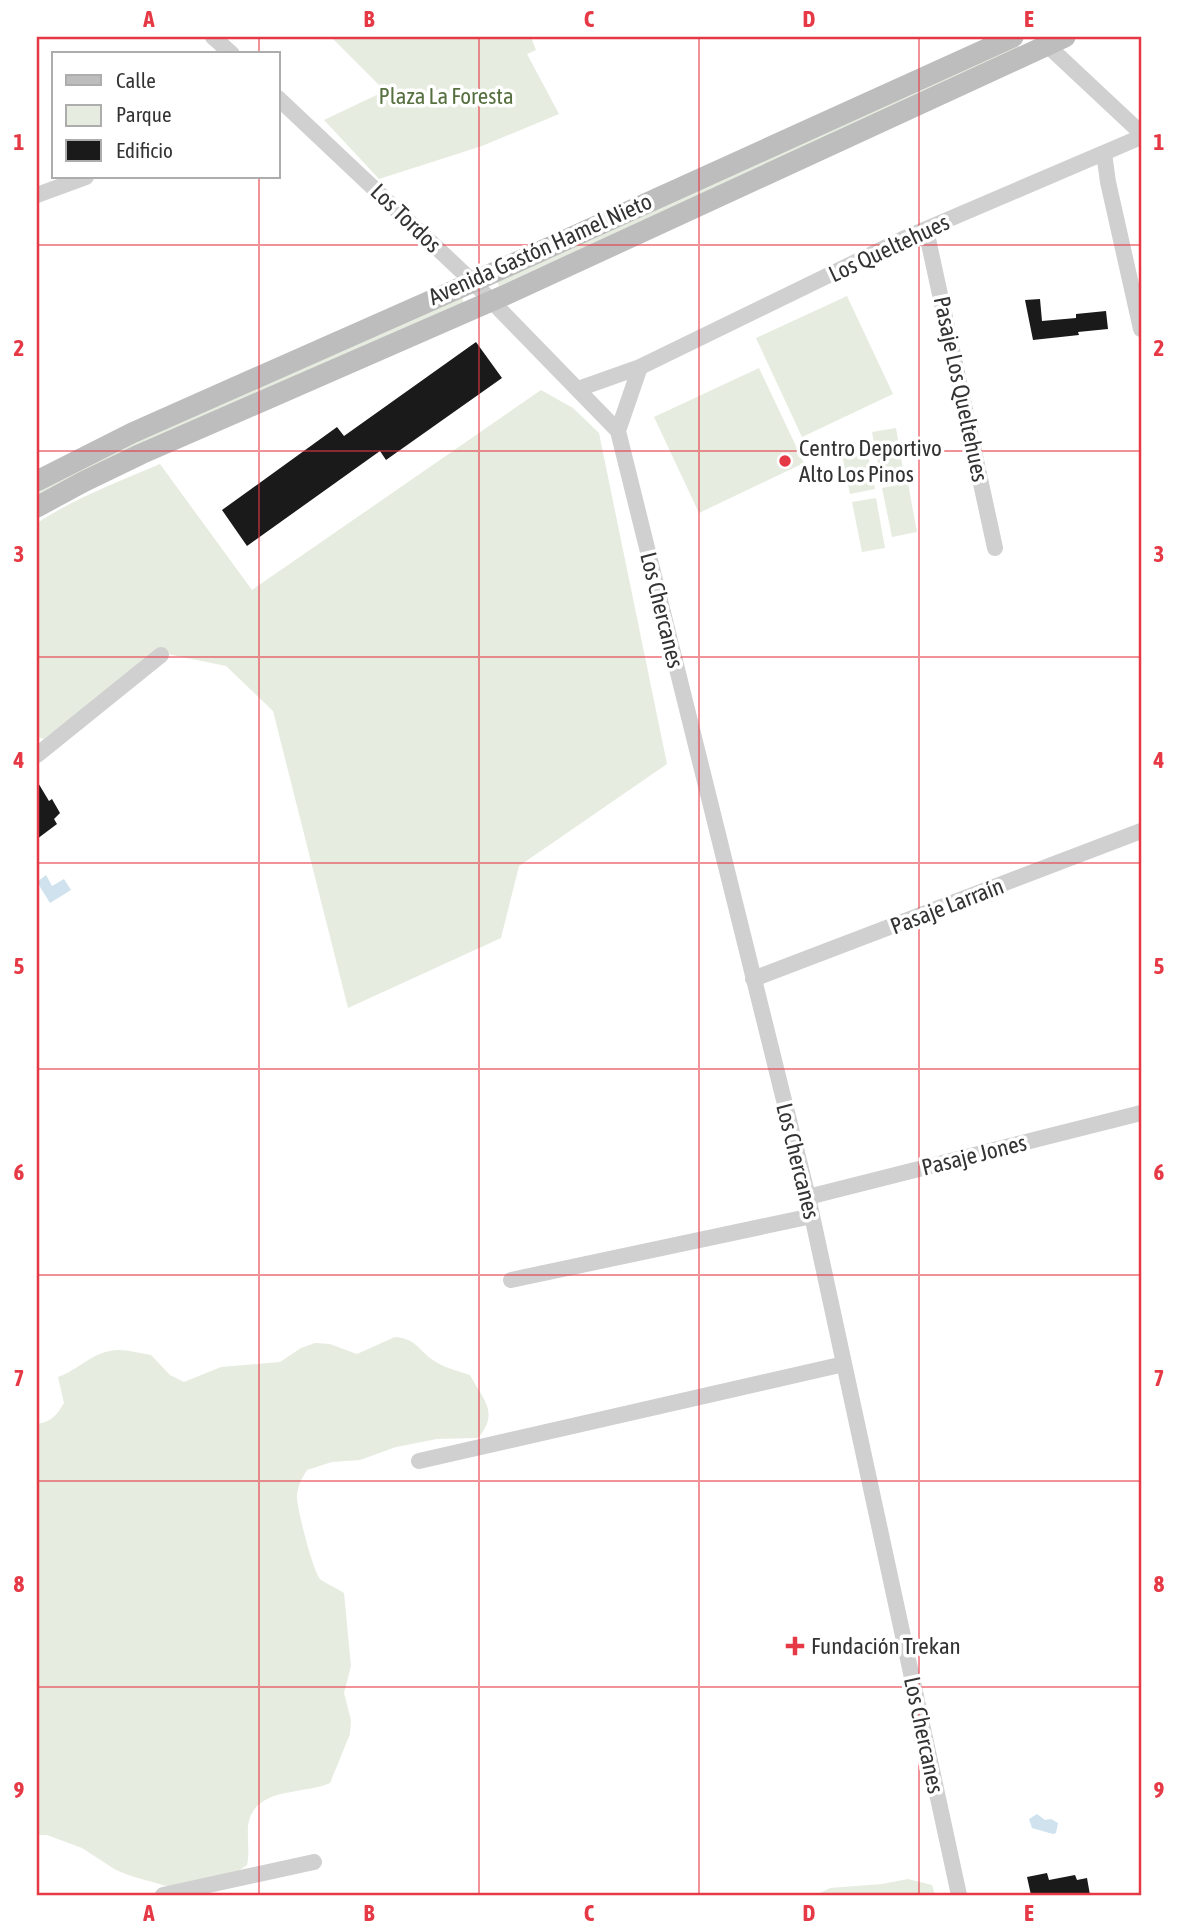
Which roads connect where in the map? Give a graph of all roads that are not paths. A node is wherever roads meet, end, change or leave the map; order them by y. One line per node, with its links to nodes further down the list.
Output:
1 (213, 37): 4 (street)
2 (1013, 37): 11 (main road, Avenida Gastón Hamel Nieto)
3 (1050, 39): 6 (street); 12 (main road, Avenida Gastón Hamel Nieto)
4 (230, 52)
5 (281, 103): 11 (street, Los Tordos)
6 (1141, 135): 7 (street, Los Queltehues)
7 (1104, 153): 10 (street, Los Queltehues); 13 (street)
8 (83, 178): 9 (street)
9 (37, 195)
10 (926, 230): 14 (street, Los Queltehues); 19 (street, Pasaje Los Queltehues)
11 (473, 282): 12 (street, Los Tordos); 17 (main road, Avenida Gastón Hamel Nieto)
12 (491, 301): 15 (street, Los Tordos); 18 (main road, Avenida Gastón Hamel Nieto)
13 (1141, 329)
14 (640, 367): 15 (street, Los Queltehues); 16 (street)
15 (578, 389): 16 (street, Los Tordos)
16 (618, 431): 23 (street, Los Chercanes)
17 (37, 481)
18 (37, 508)
19 (995, 548)
20 (161, 655): 21 (street)
21 (37, 755)
22 (1141, 831): 23 (street, Pasaje Larraín)
23 (753, 979): 25 (street, Los Chercanes)
24 (1141, 1113): 25 (street, Pasaje Jones)
25 (807, 1197): 26 (street, Los Chercanes)
26 (812, 1216): 27 (street); 28 (street, Los Chercanes)
27 (511, 1280)
28 (844, 1364): 29 (street); 32 (street, Los Chercanes)
29 (419, 1461)
30 (314, 1861): 31 (street)
31 (163, 1895)
32 (958, 1895)

